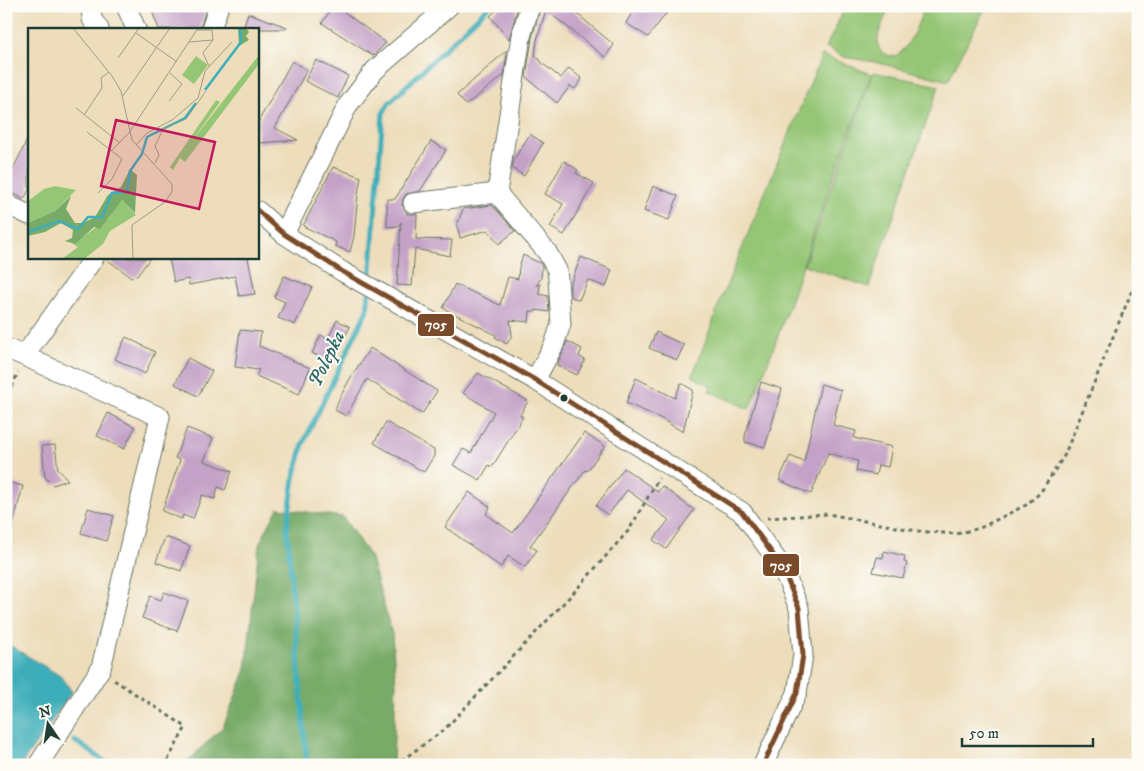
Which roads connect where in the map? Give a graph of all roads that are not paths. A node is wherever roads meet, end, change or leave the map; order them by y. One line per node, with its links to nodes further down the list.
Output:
1 (91, 6): 6 (street)
2 (126, 6): 7 (street)
3 (219, 6): 8 (street)
4 (449, 6): 14 (street)
5 (530, 6): 9 (street)
6 (98, 28)
7 (136, 28)
8 (211, 28)
9 (497, 193): 10 (street); 18 (street)
10 (413, 203)
11 (6, 204): 13 (street)
12 (259, 212): 14 (street)
13 (28, 215)
14 (284, 234): 18 (street)
15 (93, 259): 17 (street)
16 (6, 348): 17 (street)
17 (24, 356): 19 (street)
18 (535, 380): 20 (street)
19 (38, 765)
20 (762, 765)

